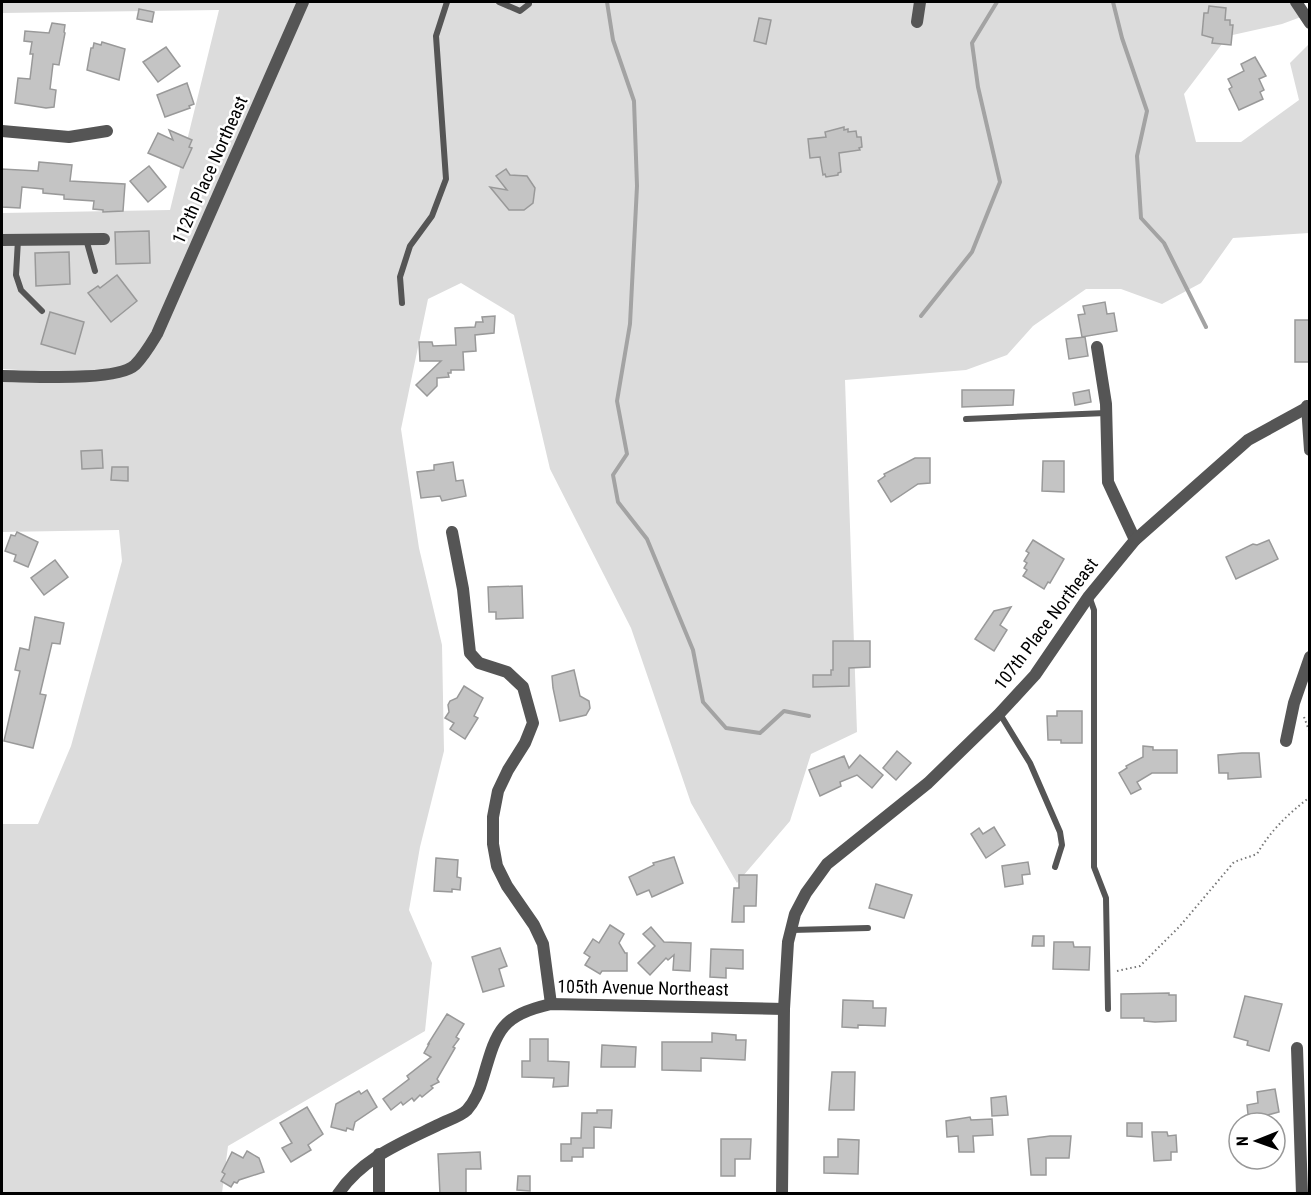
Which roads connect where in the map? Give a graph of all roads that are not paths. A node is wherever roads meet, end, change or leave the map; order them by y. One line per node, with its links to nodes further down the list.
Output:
1 (303, 2): 19 (street, 112th Place Northeast)
2 (447, 2): 16 (lane)
3 (499, 2): 4 (lane)
4 (529, 2)
5 (920, 2): 7 (street)
6 (1296, 2): 8 (street)
7 (917, 22)
8 (1310, 23)
9 (2, 131): 10 (street)
10 (107, 131)
11 (86, 239): 12 (street); 14 (street); 15 (lane)
12 (105, 239)
13 (2, 240): 14 (street)
14 (18, 240): 17 (lane)
15 (95, 271)
16 (402, 303)
17 (42, 311)
18 (1097, 347): 21 (street)
19 (2, 376)
20 (1308, 406): 23 (street); 25 (street, 107th Place Northeast)
21 (1106, 412): 22 (lane); 25 (street)
22 (966, 419)
23 (1310, 450)
24 (452, 532): 33 (street)
25 (1135, 540): 26 (street, 107th Place Northeast)
26 (1089, 596): 28 (street, 107th Place Northeast); 35 (lane)
27 (1310, 657): 29 (street)
28 (999, 714): 30 (lane); 32 (street, 107th Place Northeast)
29 (1286, 741)
30 (1055, 867)
31 (868, 928): 32 (lane)
32 (791, 930): 34 (street, 107th Place Northeast)
33 (551, 1004): 34 (street, 105th Avenue Northeast); 37 (street, 105th Avenue Northeast)
34 (784, 1009): 40 (street, 107th Place Northeast)
35 (1108, 1009)
36 (1297, 1048): 41 (street)
37 (379, 1154): 38 (street, 105th Avenue Northeast); 39 (street)
38 (338, 1194)
39 (379, 1194)
40 (782, 1194)
41 (1302, 1194)

